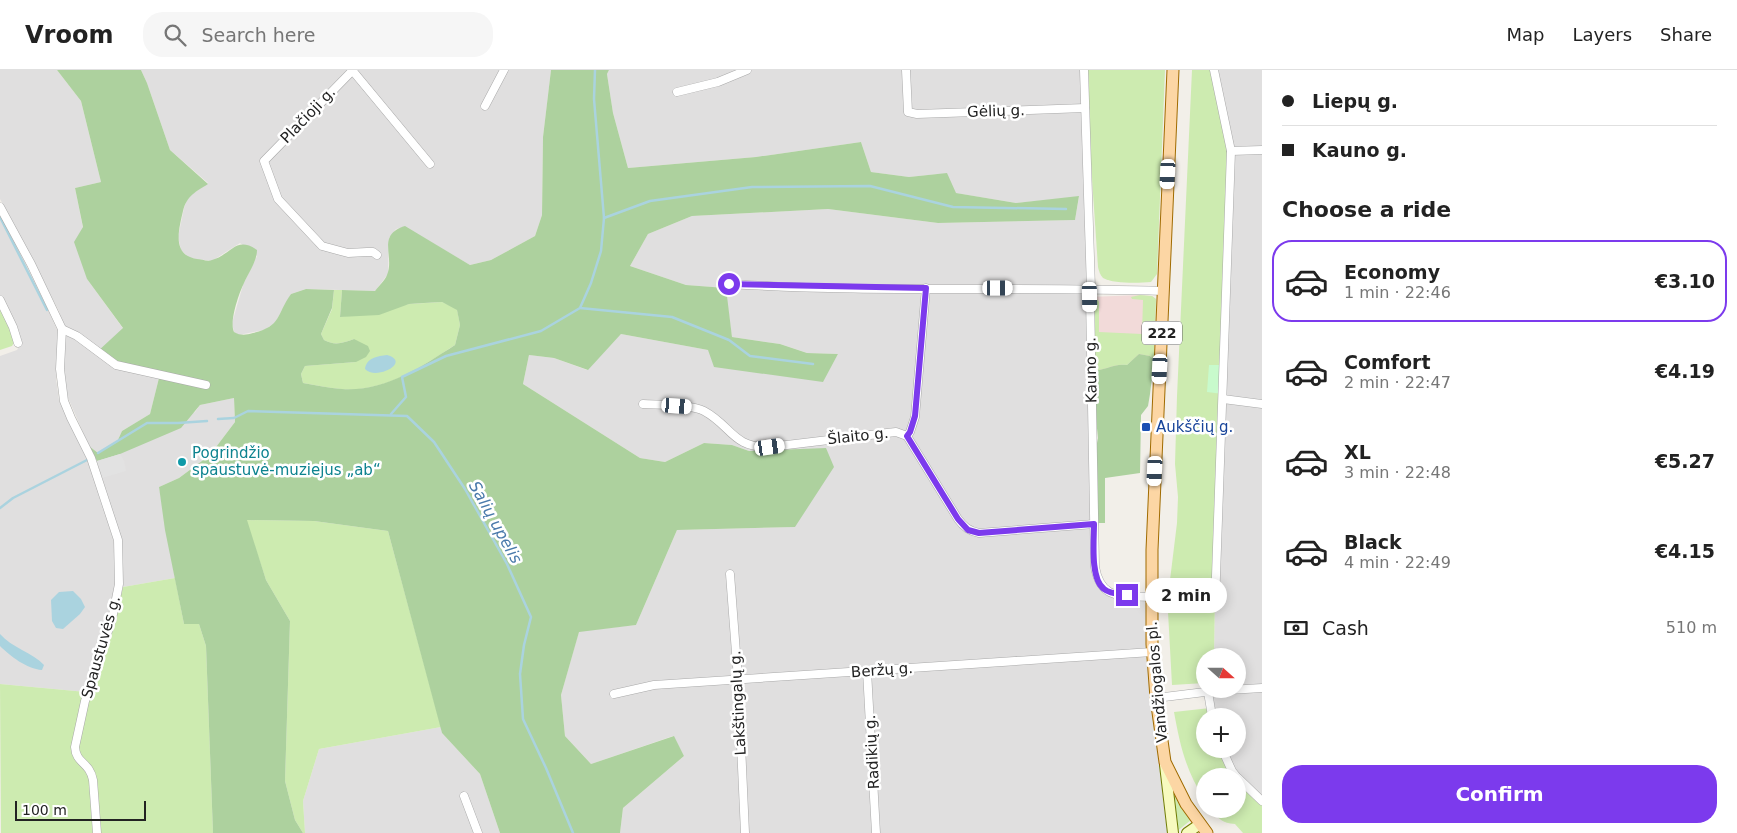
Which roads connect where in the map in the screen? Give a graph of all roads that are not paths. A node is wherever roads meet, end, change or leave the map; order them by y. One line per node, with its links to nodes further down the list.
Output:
1 (352, 70): 13 (street); 15 (street, Plačioji g.)
2 (504, 70): 9 (street)
3 (747, 70): 8 (street)
4 (906, 70): 10 (street, Gėlių g.)
5 (1084, 70): 10 (street, Kauno g.)
6 (1173, 70): 19 (main road, Vandžiogalos pl. / 222)
7 (1214, 70): 12 (street)
8 (677, 92)
9 (485, 106)
10 (1085, 108): 18 (street, Kauno g.)
11 (1262, 150): 12 (street)
12 (1231, 151): 24 (street)
13 (430, 164)
14 (0, 207): 21 (street)
15 (377, 255)
16 (729, 284): 17 (street)
17 (926, 288): 18 (street); 27 (street)
18 (1091, 288): 19 (street); 28 (street, Kauno g.)
19 (1164, 291): 30 (main road, Vandžiogalos pl. / 222)
20 (0, 300): 22 (street)
21 (62, 329): 23 (street); 45 (street, Spaustuvės g.)
22 (18, 343)
23 (206, 385)
24 (1223, 399): 26 (street); 31 (street)
25 (643, 404): 27 (street, Šlaito g.)
26 (1262, 404)
27 (907, 436): 28 (street, Šlaito g.)
28 (1094, 524): 30 (street, Kauno g.)
29 (730, 574): 34 (street, Lakštingalų g.)
30 (1151, 596): 32 (main road, Vandžiogalos pl. / 222)
31 (1215, 604)
32 (1152, 652): 33 (street, Beržų g.); 39 (main road, Vandžiogalos pl. / 222)
33 (868, 671): 34 (street, Beržų g.); 48 (street, Radikių g.)
34 (738, 679): 38 (street, Beržų g.); 47 (street, Lakštingalų g.)
35 (1262, 688): 36 (street)
36 (1246, 689)
37 (1196, 693): 39 (street)
38 (614, 694)
39 (1156, 698): 40 (main road, Vandžiogalos pl. / 222)
40 (1165, 762): 44 (main road, Vandžiogalos pl. / 222); 49 (main road)
41 (1246, 786): 43 (street)
42 (464, 796): 46 (street)
43 (1262, 801)
44 (1204, 829): 50 (main road)
45 (97, 833)
46 (478, 833)
47 (745, 833)
48 (876, 833)
49 (1173, 833)
50 (1187, 833)

